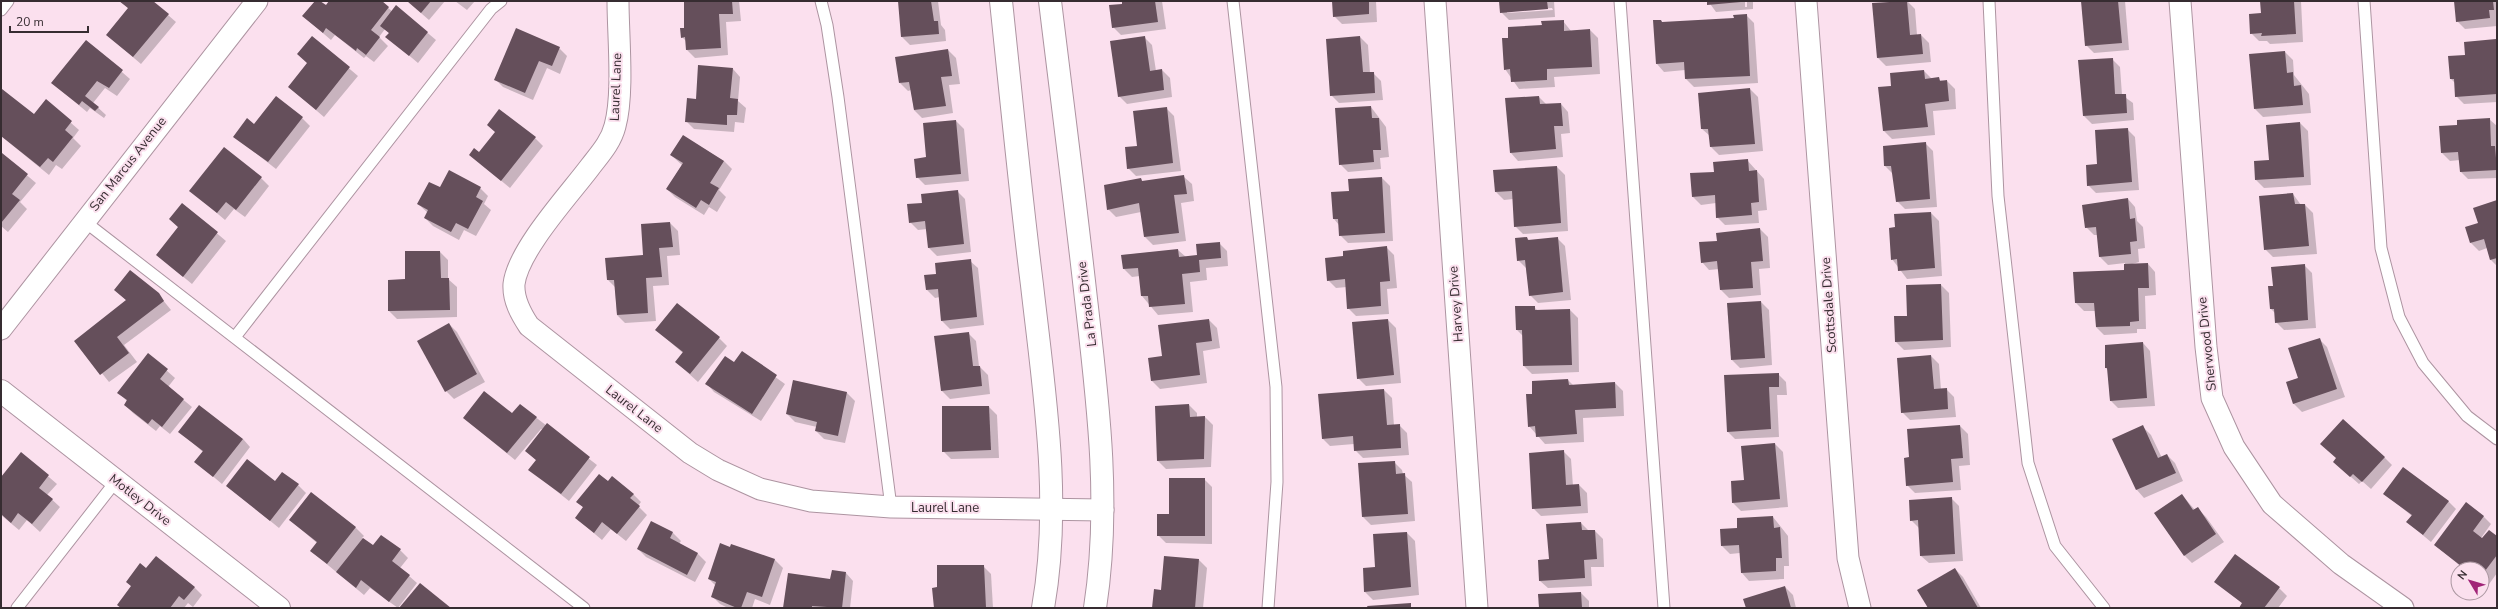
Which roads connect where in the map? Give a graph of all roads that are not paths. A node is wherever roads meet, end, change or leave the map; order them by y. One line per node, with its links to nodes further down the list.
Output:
1 (8, 1): 15 (lane)
2 (257, 1): 16 (street, San Marcus Avenue)
3 (501, 1): 18 (lane)
4 (618, 1): 22 (street, Laurel Lane)
5 (821, 1): 22 (lane)
6 (1001, 1): 23 (main road)
7 (1050, 1): 24 (main road, La Prada Drive)
8 (1233, 1): 30 (lane)
9 (1435, 1): 31 (street, Harvey Drive)
10 (1620, 1): 32 (lane)
11 (1806, 1): 33 (street, Scottsdale Drive)
12 (1989, 1): 34 (lane)
13 (2180, 1): 35 (street, Sherwood Drive)
14 (2364, 1): 20 (lane)
15 (1, 10)
16 (84, 221): 17 (street, San Marcus Avenue); 18 (lane)
17 (1, 329)
18 (235, 337): 27 (lane)
19 (1, 392): 21 (main road, Motley Drive)
20 (2497, 439)
21 (116, 481): 25 (main road, Motley Drive); 26 (lane)
22 (891, 508): 23 (street, Laurel Lane)
23 (1052, 508): 24 (street, Laurel Lane); 28 (main road)
24 (1102, 510): 29 (main road, La Prada Drive)
25 (267, 604)
26 (16, 608)
27 (584, 608)
28 (1043, 608)
29 (1095, 608)
30 (1268, 608)
31 (1477, 608)
32 (1664, 608)
33 (1860, 608)
34 (2104, 608)
35 (2403, 608)

